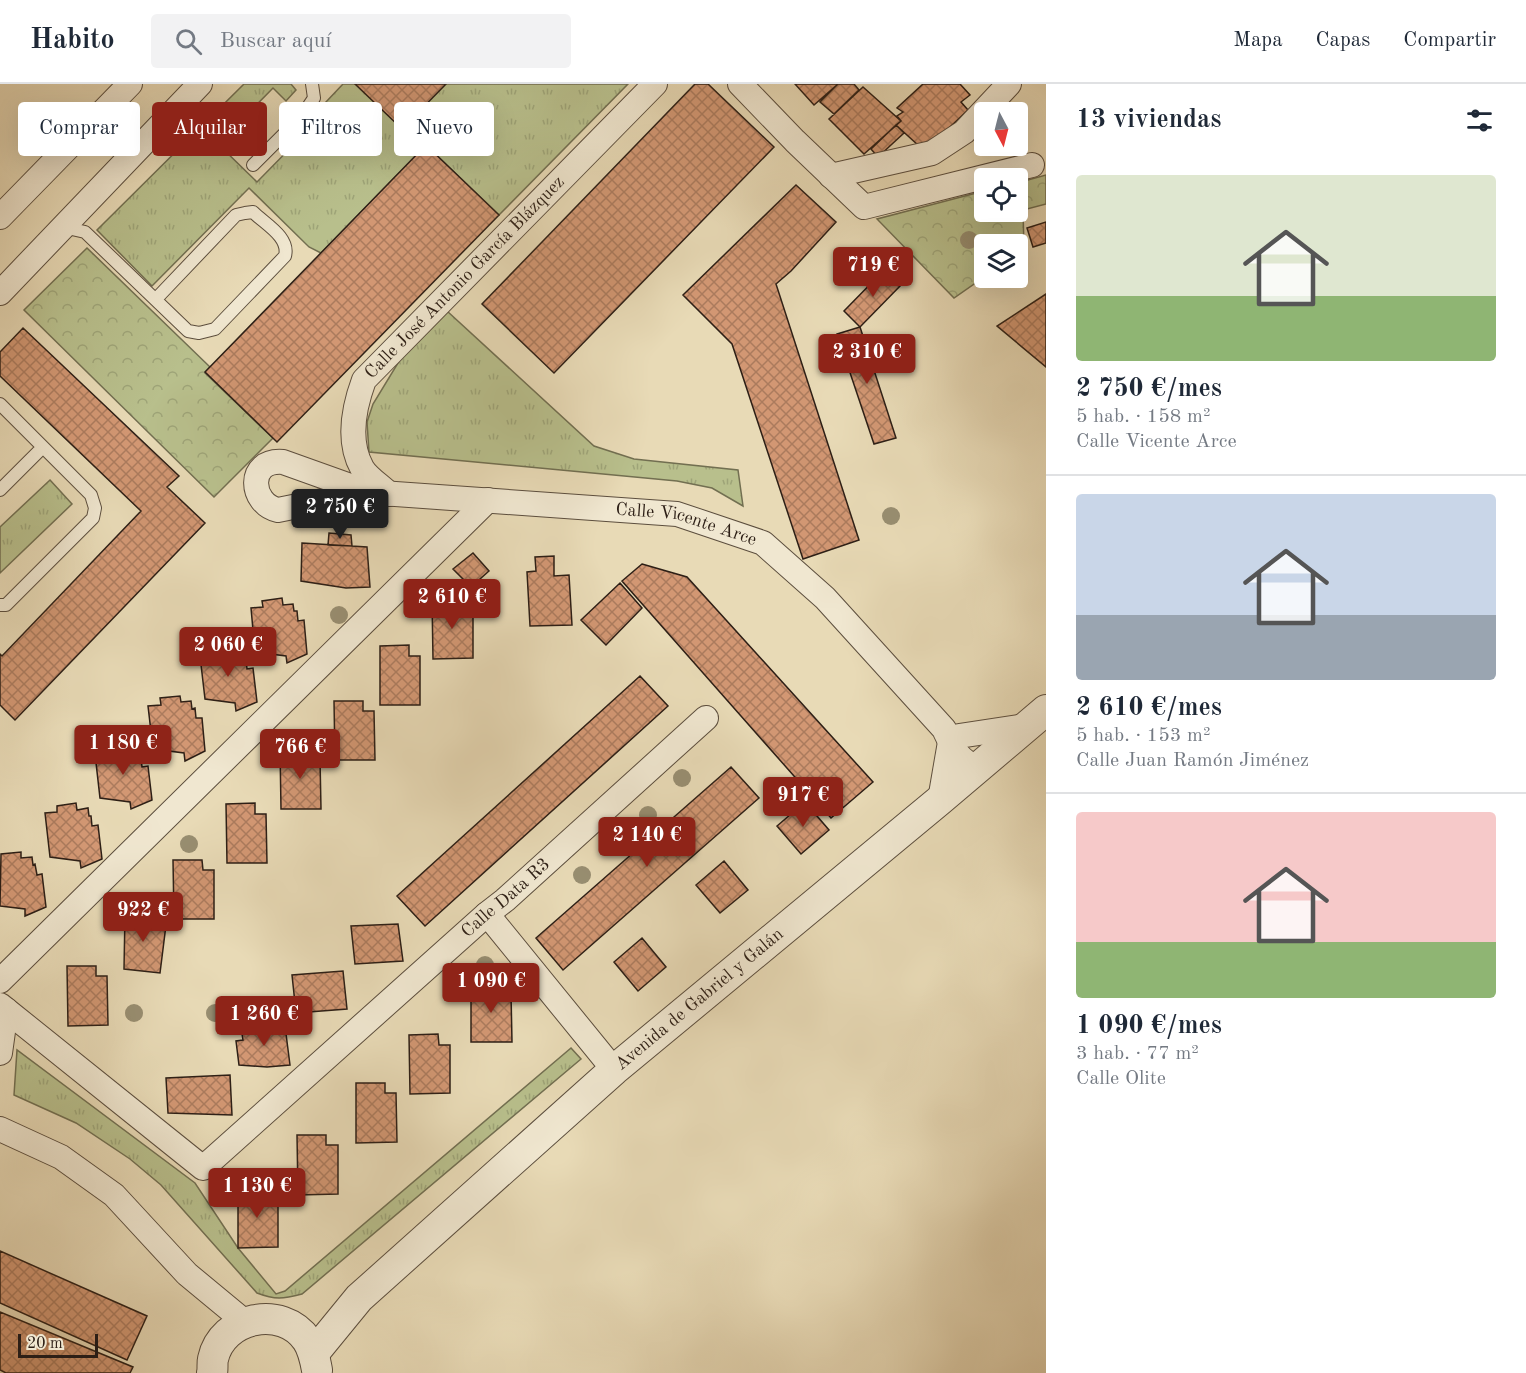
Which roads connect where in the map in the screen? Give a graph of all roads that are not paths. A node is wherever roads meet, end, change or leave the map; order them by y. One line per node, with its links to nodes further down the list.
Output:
1 (130, 84): 10 (street)
2 (200, 84): 11 (street)
3 (312, 84): 7 (lane)
4 (655, 84): 17 (street, Calle José Antonio García Blázquez)
5 (740, 84): 9 (street)
6 (1009, 84): 9 (street)
7 (253, 165)
8 (1032, 165): 9 (street)
9 (831, 176)
10 (0, 217)
11 (63, 227): 12 (street); 13 (lane)
12 (0, 293)
13 (156, 299): 13 (lane)
14 (0, 405): 15 (lane)
15 (43, 447): 16 (lane); 19 (lane)
16 (0, 490)
17 (378, 493): 18 (street, Calle Vicente Arce)
18 (488, 500): 22 (street, Calle Vicente Arce); 26 (street)
19 (0, 605)
20 (706, 718): 25 (street, Calle Data R3)
21 (1036, 718): 22 (street); 23 (street, Avenida de Gabriel y Galán)
22 (951, 736): 23 (street, Calle Vicente Arce); 24 (street)
23 (977, 768): 24 (street, Avenida de Gabriel y Galán)
24 (940, 800): 29 (street, Avenida de Gabriel y Galán)
25 (487, 914): 27 (street, Calle Data R3); 29 (street)
26 (0, 981)
27 (3, 1007): 28 (street)
28 (0, 1053)
29 (614, 1070): 31 (street, Avenida de Gabriel y Galán)
30 (0, 1129): 33 (street)
31 (359, 1298): 32 (street, Avenida de Gabriel y Galán); 34 (street, Avenida de Gabriel y Galán)
32 (294, 1327): 33 (street); 34 (street)
33 (235, 1329): 35 (street)
34 (315, 1363)
35 (213, 1373)

